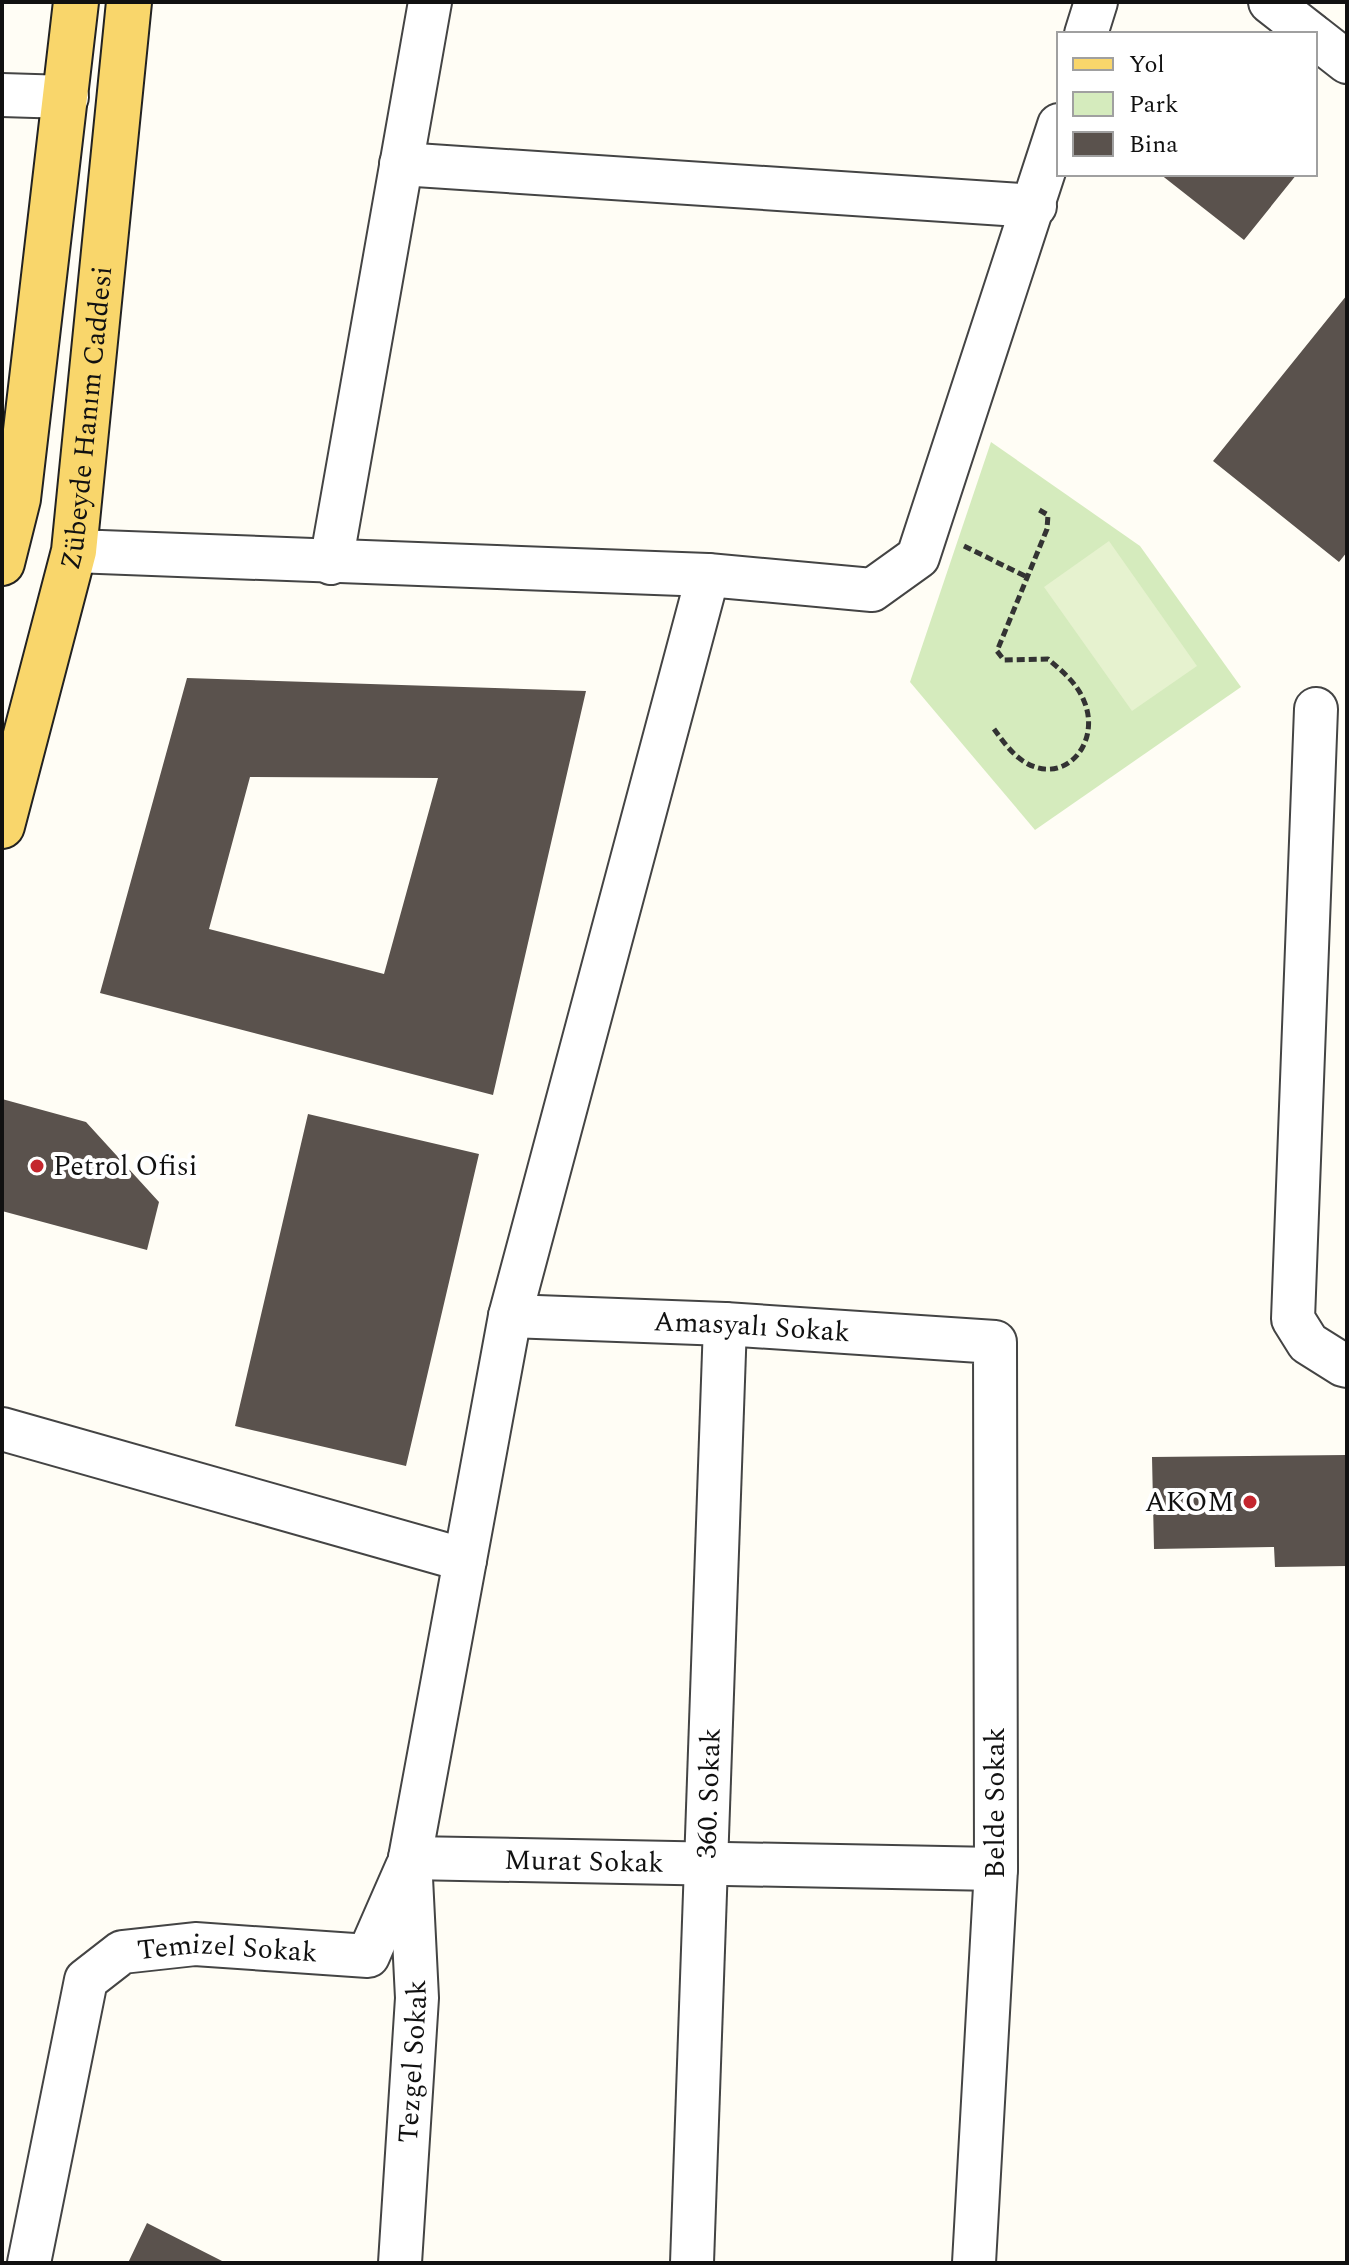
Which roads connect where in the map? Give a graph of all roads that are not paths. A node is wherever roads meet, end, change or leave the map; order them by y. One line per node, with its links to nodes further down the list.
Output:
1 (76, 2): 11 (main road, Zübeyde Hanım Caddesi)
2 (129, 2): 16 (main road, Zübeyde Hanım Caddesi)
3 (430, 2): 13 (street)
4 (1096, 2): 6 (street)
5 (1270, 2): 7 (street)
6 (1087, 32)
7 (1308, 32)
8 (1317, 39): 9 (street)
9 (1347, 62)
10 (2, 95): 11 (street)
11 (67, 97): 15 (main road, Zübeyde Hanım Caddesi)
12 (1057, 132): 14 (street)
13 (401, 164): 14 (street); 18 (street)
14 (1035, 206): 19 (street)
15 (10, 499): 17 (main road, Zübeyde Hanım Caddesi)
16 (74, 551): 18 (street); 21 (main road, Zübeyde Hanım Caddesi)
17 (2, 563)
18 (331, 563): 19 (street)
19 (708, 575): 22 (street)
20 (1316, 709): 25 (street)
21 (2, 826)
22 (510, 1316): 23 (street, Amasyalı Sokak); 27 (street)
23 (725, 1324): 24 (street, Amasyalı Sokak); 29 (street, 360. Sokak)
24 (995, 1342): 30 (street, Belde Sokak)
25 (1347, 1366)
26 (2, 1429): 27 (street)
27 (465, 1560): 28 (street)
28 (410, 1858): 29 (street, Murat Sokak); 31 (street, Temizel Sokak); 32 (street, Tezgel Sokak)
29 (706, 1864): 30 (street, Murat Sokak); 33 (street, 360. Sokak)
30 (996, 1869): 34 (street, Belde Sokak)
31 (29, 2263)
32 (400, 2263)
33 (692, 2263)
34 (974, 2263)

